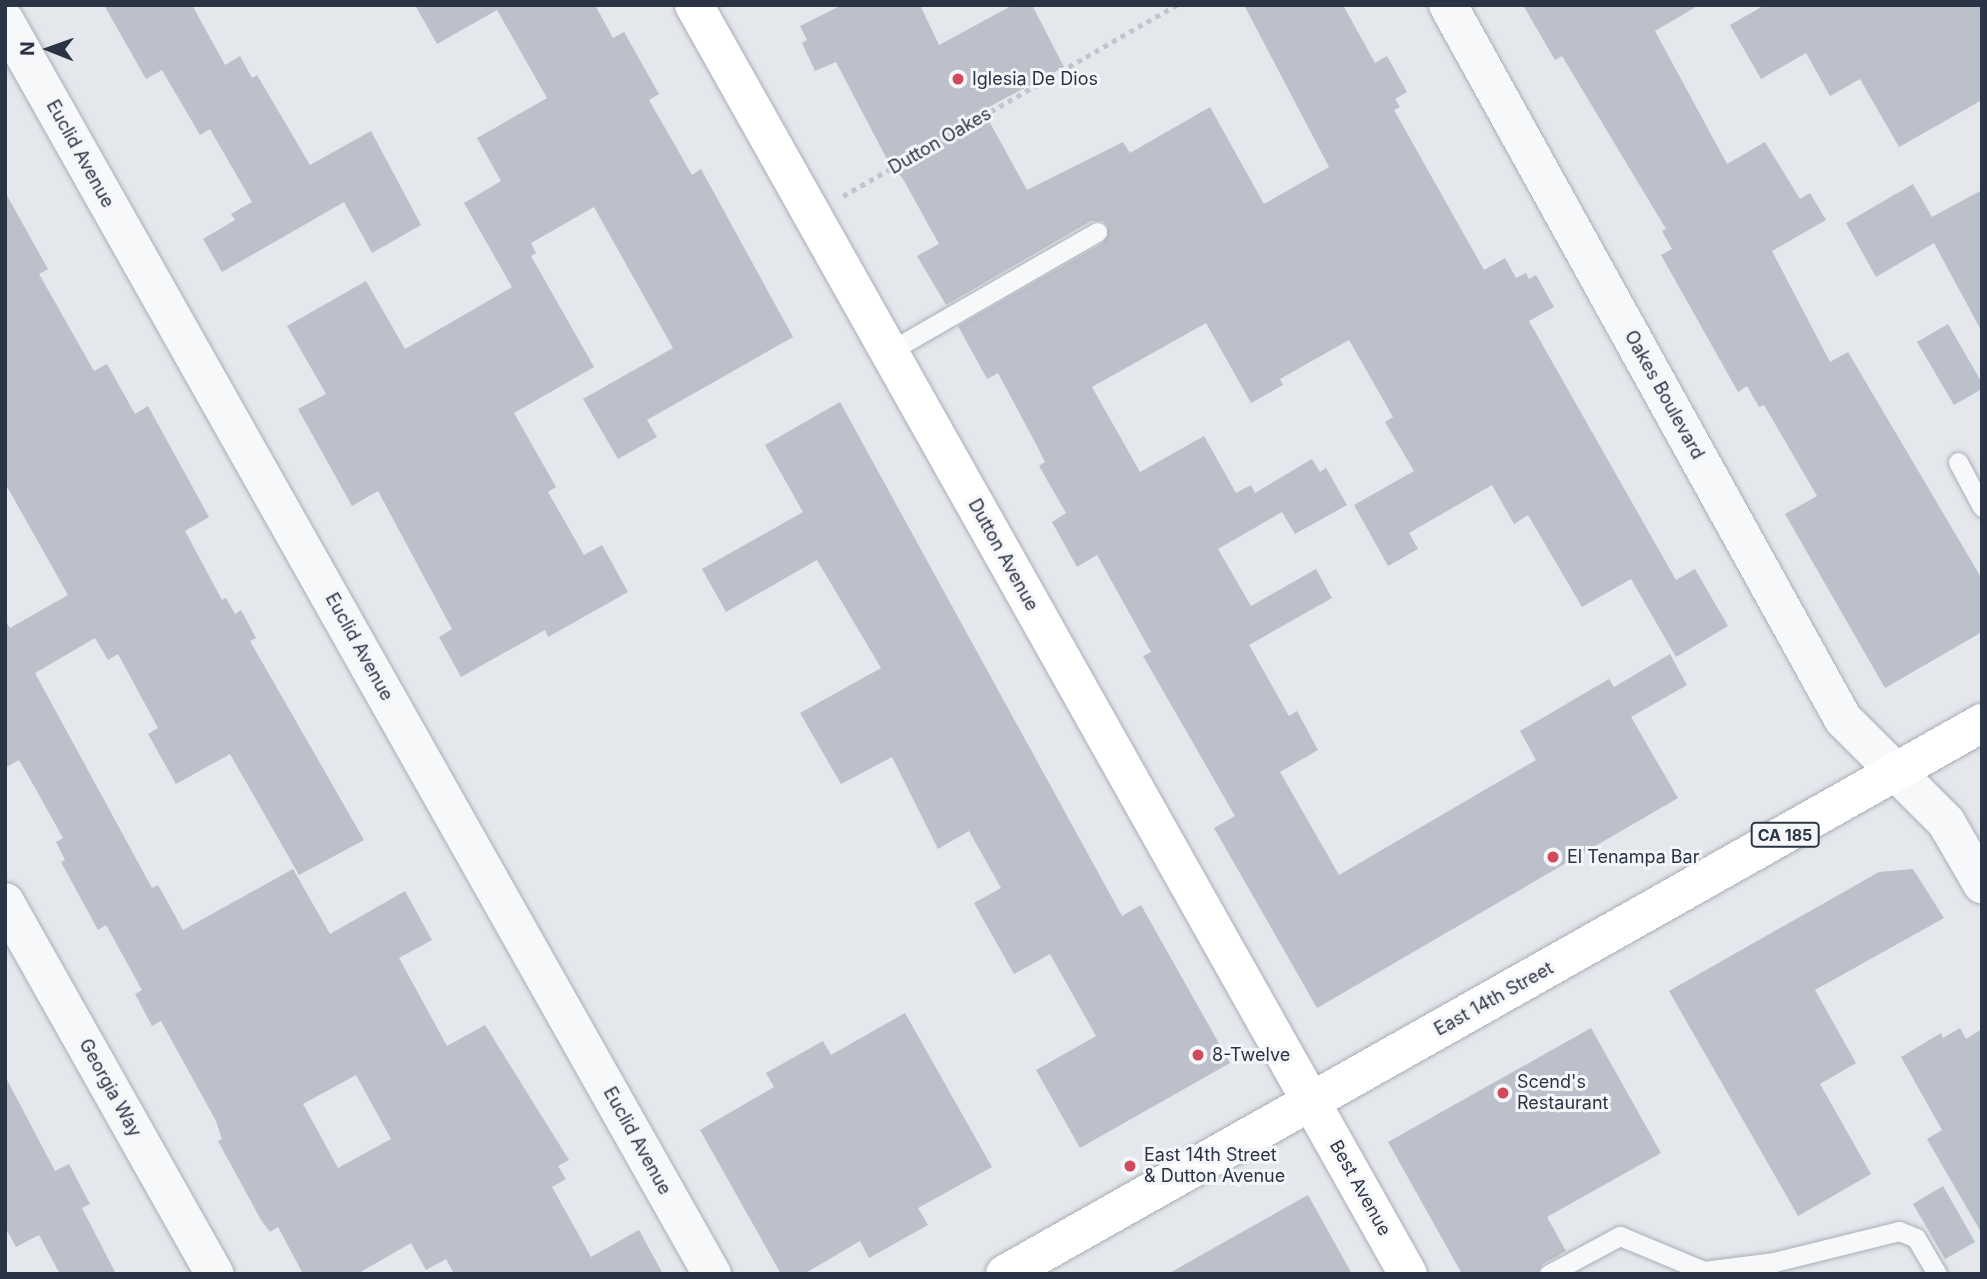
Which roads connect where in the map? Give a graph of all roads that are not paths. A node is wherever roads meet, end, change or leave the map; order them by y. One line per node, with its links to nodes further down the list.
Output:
1 (694, 5): 5 (street, Dutton Avenue)
2 (1448, 5): 9 (street, Oakes Boulevard)
3 (5, 21): 14 (street, Euclid Avenue)
4 (1097, 232): 5 (lane)
5 (890, 351): 12 (street, Dutton Avenue)
6 (1958, 462): 7 (lane)
7 (1982, 507)
8 (1982, 723): 9 (street, East 14th Street / CA 185)
9 (1897, 772): 10 (street, Oakes Boulevard); 12 (street, East 14th Street / CA 185)
10 (1982, 884)
11 (5, 902): 13 (street, Georgia Way)
12 (1312, 1103): 15 (street, East 14th Street / CA 185); 16 (street, Best Avenue)
13 (215, 1274)
14 (712, 1274)
15 (1005, 1274)
16 (1408, 1274)
17 (1549, 1274): 18 (lane)
18 (1937, 1274)

